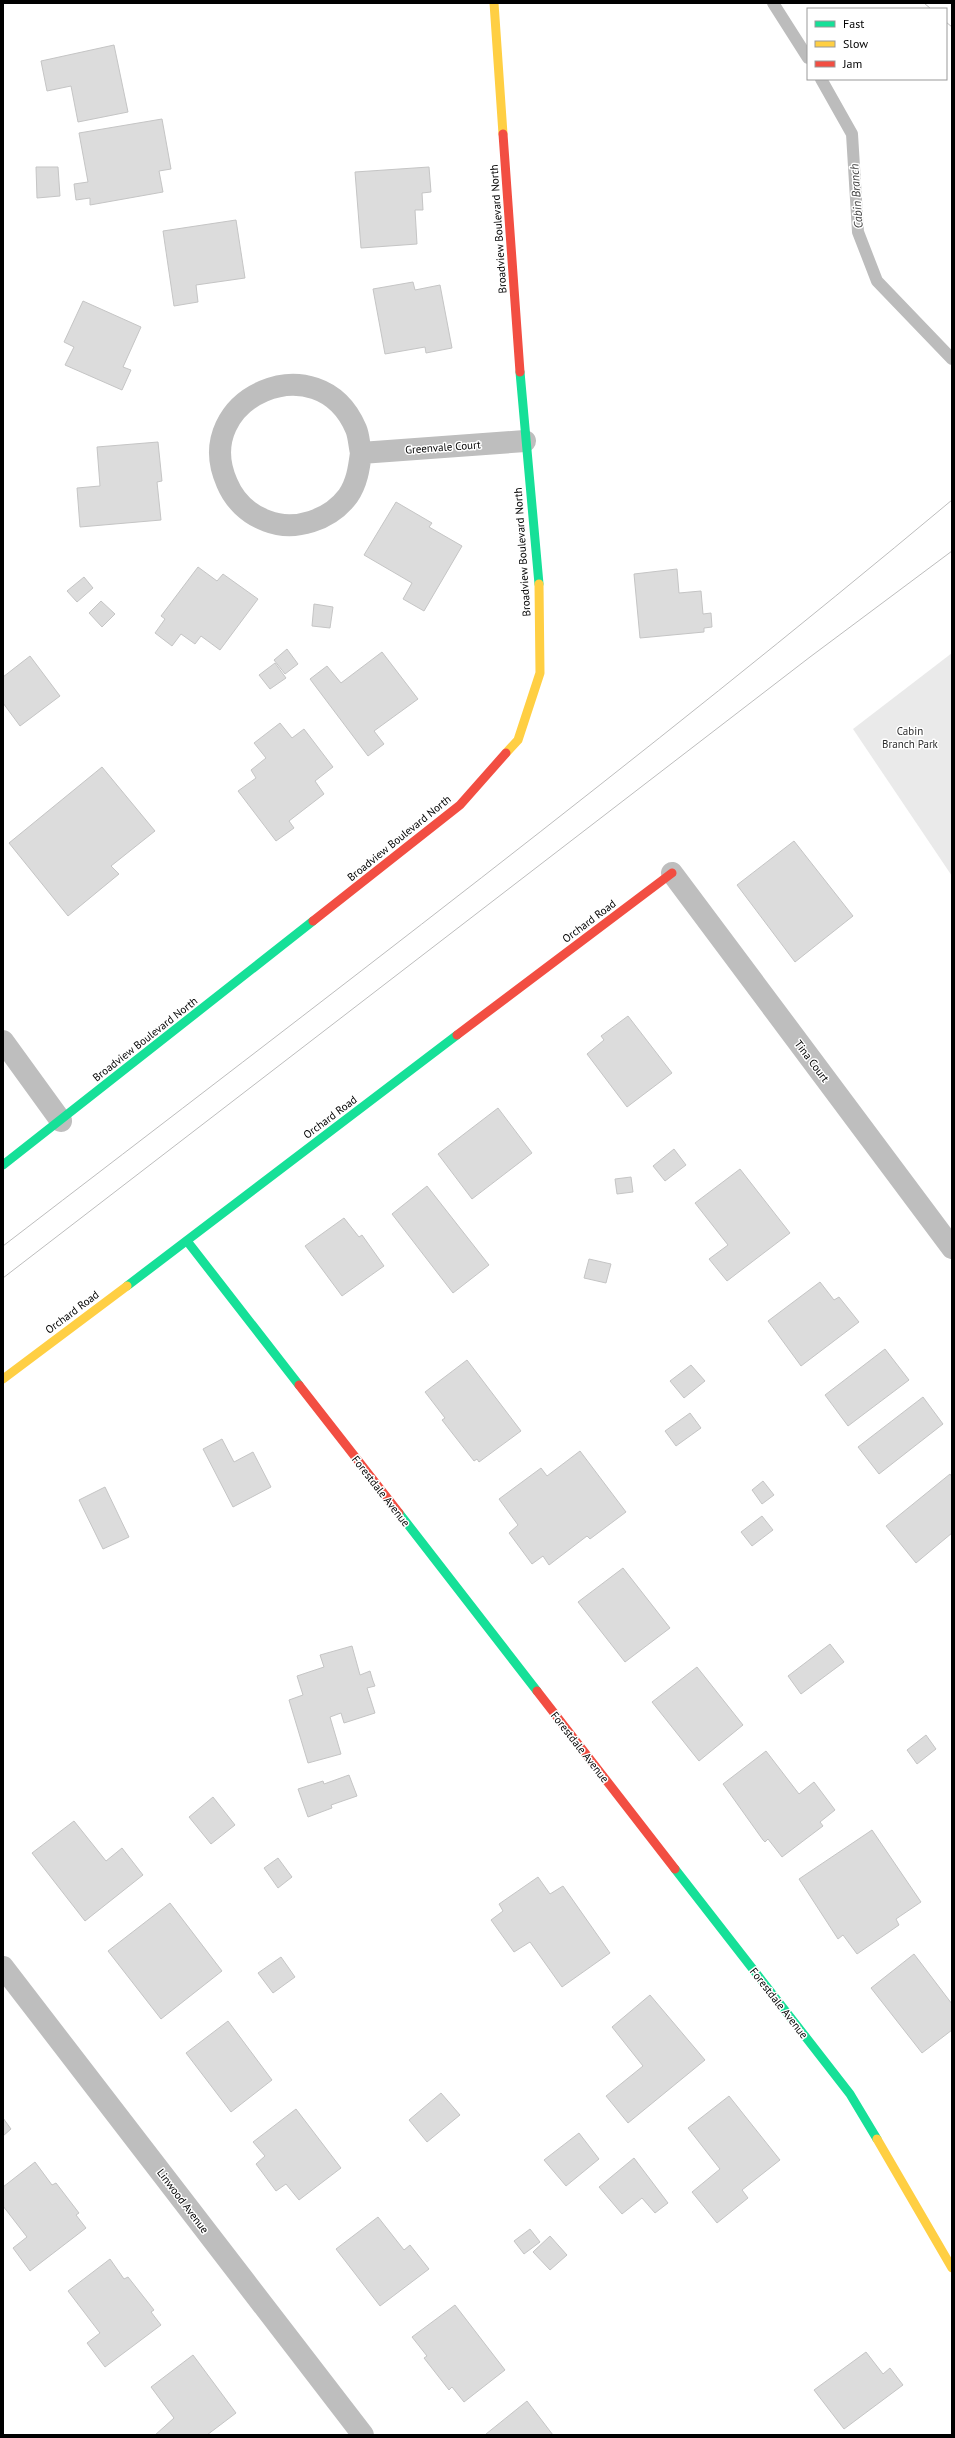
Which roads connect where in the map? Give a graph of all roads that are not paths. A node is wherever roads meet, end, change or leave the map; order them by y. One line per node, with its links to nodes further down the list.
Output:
1 (494, 3): 2 (street, Broadview Boulevard North)
2 (525, 441): 3 (street, Greenvale Court); 6 (street, Broadview Boulevard North)
3 (361, 453): 3 (street)
4 (672, 873): 8 (street, Orchard Road); 9 (street, Tina Court)
5 (3, 1041): 6 (street)
6 (61, 1121): 7 (street, Broadview Boulevard North)
7 (3, 1165)
8 (187, 1241): 10 (street, Orchard Road); 12 (street, Forestdale Avenue)
9 (952, 1248)
10 (3, 1379)
11 (3, 1967): 13 (street, Linwood Avenue)
12 (952, 2268)
13 (363, 2435)

